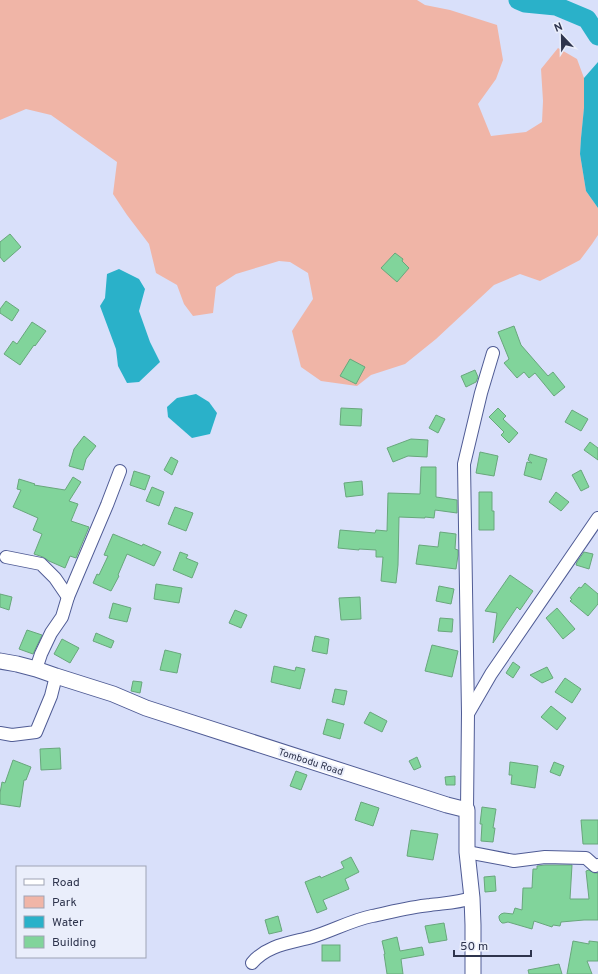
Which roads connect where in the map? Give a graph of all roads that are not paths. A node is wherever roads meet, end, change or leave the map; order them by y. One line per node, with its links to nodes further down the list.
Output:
1 (493, 353): 9 (street)
2 (120, 471): 5 (street)
3 (598, 518): 9 (street)
4 (6, 557): 5 (street)
5 (68, 597): 7 (street)
6 (0, 661): 7 (main road, Tombodu Road)
7 (36, 669): 8 (main road, Tombodu Road)
8 (56, 676): 10 (street); 11 (main road, Tombodu Road)
9 (468, 713): 11 (street)
10 (0, 734)
11 (467, 810): 12 (main road)
12 (467, 852): 13 (street); 14 (main road)
13 (598, 865)
14 (472, 898): 15 (street); 16 (main road)
15 (252, 963)
16 (473, 974)

